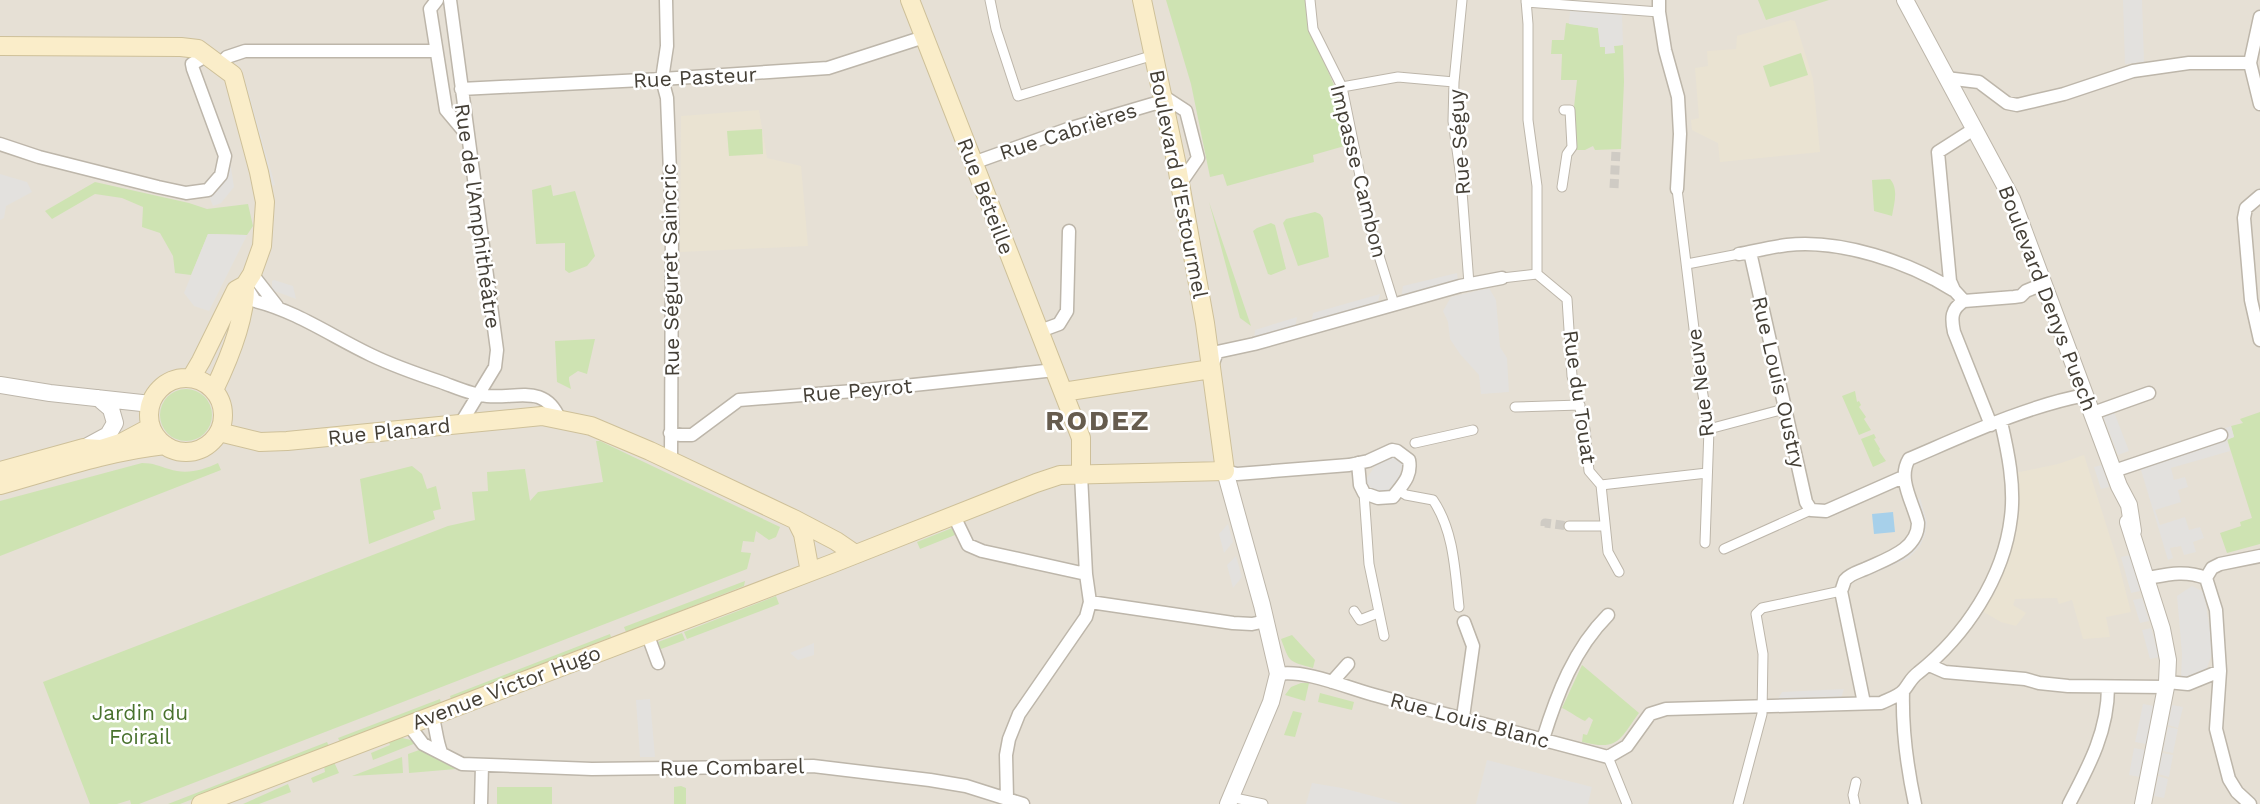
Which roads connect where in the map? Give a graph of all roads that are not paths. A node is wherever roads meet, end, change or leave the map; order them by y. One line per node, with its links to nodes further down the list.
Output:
1 (437, 0): 15 (street)
2 (450, 0): 23 (street, Rue de l'Amphithéâtre)
3 (666, 0): 20 (street, Rue Séguret Saincric)
4 (910, 0): 13 (main road, Rue Béteille)
5 (990, 0): 16 (street)
6 (1142, 0): 16 (main road, Boulevard d'Estourmel)
7 (1310, 0): 22 (street, Impasse Cambon)
8 (1462, 0): 21 (street, Rue Séguy)
9 (1905, 0): 19 (street, Boulevard Denys Puech)
10 (1526, 1): 11 (street); 37 (street)
11 (1659, 6): 32 (street)
12 (2260, 17): 18 (street)
13 (924, 37): 20 (street, Rue Pasteur); 30 (main road, Rue Béteille)
14 (0, 46): 17 (main road)
15 (436, 51): 17 (street); 28 (street)
16 (1154, 55): 24 (main road, Boulevard d'Estourmel)
17 (217, 63): 29 (street); 39 (main road)
18 (2250, 63): 19 (street); 25 (street)
19 (1946, 78): 27 (street, Boulevard Denys Puech)
20 (662, 79): 23 (street, Rue Pasteur); 70 (street, Rue Séguret Saincric)
21 (1454, 82): 22 (street); 40 (street, Rue Séguy)
22 (1342, 87): 44 (street, Impasse Cambon)
23 (461, 89): 28 (street, Rue de l'Amphithéâtre)
24 (1163, 98): 30 (street, Rue Cabrières); 48 (main road, Boulevard d'Estourmel)
25 (2260, 104)
26 (1563, 110): 31 (street)
27 (1974, 129): 41 (street, Boulevard Denys Puech); 42 (street)
28 (468, 137): 55 (street, Rue de l'Amphithéâtre)
29 (0, 144)
30 (973, 163): 46 (main road, Rue Béteille)
31 (1562, 187)
32 (1677, 189): 36 (street, Rue Neuve)
33 (2260, 196): 47 (street)
34 (1069, 231): 46 (street)
35 (1744, 253): 36 (street); 42 (street); 61 (street, Rue Louis Oustry)
36 (1686, 264): 67 (street, Rue Neuve)
37 (1537, 274): 38 (street); 59 (street, Rue du Touat)
38 (1502, 278): 40 (street)
39 (248, 280): 45 (main road); 55 (street)
40 (1469, 284): 44 (street)
41 (2043, 284): 43 (street); 56 (street, Boulevard Denys Puech)
42 (1952, 285): 43 (street)
43 (1964, 301): 65 (street)
44 (1394, 304): 48 (street)
45 (235, 310): 50 (main road); 52 (main road)
46 (1040, 331): 49 (main road, Rue Béteille)
47 (2260, 340)
48 (1211, 369): 53 (main road); 78 (main road, Boulevard d'Estourmel)
49 (1055, 370): 53 (main road, Rue Béteille); 70 (street, Rue Peyrot)
50 (191, 378): 52 (main road); 58 (main road)
51 (0, 385): 57 (street)
52 (214, 390): 69 (main road)
53 (1063, 391): 80 (main road, Rue Béteille)
54 (2149, 393): 62 (street)
55 (478, 395): 63 (street); 64 (street, Rue de l'Amphithéâtre)
56 (2086, 396): 62 (street, Boulevard Denys Puech); 65 (street)
57 (98, 398): 58 (street); 74 (street)
58 (151, 404): 66 (main road)
59 (1580, 405): 60 (street); 84 (street, Rue du Touat)
60 (1515, 407)
61 (1784, 409): 67 (street); 87 (street, Rue Louis Oustry)
62 (2093, 413): 82 (street, Boulevard Denys Puech)
63 (561, 420): 64 (main road, Rue Planard); 75 (main road, Rue Planard)
64 (461, 423): 69 (main road, Rue Planard)
65 (1996, 423): 81 (street); 113 (street)
66 (151, 427): 73 (main road); 74 (main road)
67 (1709, 429): 79 (street, Rue Neuve)
68 (1473, 430): 72 (street)
69 (219, 432): 73 (main road)
70 (670, 433): 75 (street, Rue Séguret Saincric)
71 (2221, 435): 82 (street)
72 (1415, 443)
73 (165, 445): 83 (main road)
74 (84, 448): 77 (main road)
75 (671, 461): 89 (main road, Rue Planard)
76 (1358, 463): 78 (street); 85 (street); 86 (street)
77 (0, 471)
78 (1225, 471): 80 (main road, Avenue Victor Hugo); 107 (street)
79 (1707, 472): 84 (street); 92 (street, Rue Neuve)
80 (1081, 475): 88 (main road, Avenue Victor Hugo); 98 (street)
81 (1903, 477): 87 (street); 101 (street)
82 (2116, 478): 99 (street, Boulevard Denys Puech)
83 (0, 485)
84 (1601, 485): 91 (street, Rue du Touat)
85 (1398, 490): 86 (street); 103 (street)
86 (1364, 493): 105 (street)
87 (1811, 510): 93 (street)
88 (953, 514): 94 (main road, Avenue Victor Hugo); 98 (street)
89 (796, 520): 94 (main road, Rue Planard); 96 (main road)
90 (1569, 526): 91 (street)
91 (1605, 526): 97 (street, Rue du Touat)
92 (1705, 543)
93 (1724, 549)
94 (855, 554): 96 (main road, Avenue Victor Hugo)
95 (2260, 556): 100 (street)
96 (810, 572): 109 (main road, Avenue Victor Hugo)
97 (1619, 572)
98 (1086, 574): 102 (street)
99 (2148, 578): 100 (street); 117 (street, Boulevard Denys Puech)
100 (2206, 578): 114 (street)
101 (1841, 591): 120 (street); 121 (street)
102 (1090, 602): 107 (street); 130 (street)
103 (1459, 607)
104 (1354, 611): 105 (street)
105 (1378, 613): 110 (street)
106 (1608, 615): 125 (street)
107 (1266, 621): 115 (street)
108 (1464, 622): 123 (street)
109 (648, 633): 111 (street); 122 (main road, Avenue Victor Hugo)
110 (1384, 636)
111 (658, 663)
112 (1348, 664): 116 (street)
113 (1929, 665): 118 (street); 119 (street)
114 (2220, 671): 117 (street); 142 (street)
115 (1278, 674): 116 (street, Rue Louis Blanc); 131 (street)
116 (1332, 682): 123 (street, Rue Louis Blanc)
117 (2167, 685): 118 (street); 141 (street, Boulevard Denys Puech)
118 (2101, 687): 140 (street)
119 (1903, 691): 120 (street); 139 (street)
120 (1864, 703): 121 (street)
121 (1761, 710): 127 (street); 137 (street)
122 (432, 715): 124 (main road, Avenue Victor Hugo); 126 (street)
123 (1463, 717): 125 (street, Rue Louis Blanc)
124 (408, 724): 126 (street, Rue Combarel); 133 (main road, Avenue Victor Hugo)
125 (1543, 739): 127 (street, Rue Louis Blanc)
126 (441, 752): 128 (street, Rue Combarel)
127 (1608, 757): 132 (street)
128 (482, 765): 130 (street, Rue Combarel); 134 (street)
129 (1856, 782): 138 (street)
130 (1007, 798): 135 (street, Rue Combarel)
131 (1229, 801): 136 (street)
132 (1626, 801)
133 (201, 804)
134 (481, 804)
135 (1023, 804)
136 (1263, 804)
137 (1738, 804)
138 (1855, 804)
139 (1915, 804)
140 (2069, 804)
141 (2143, 804)
142 (2250, 804)

